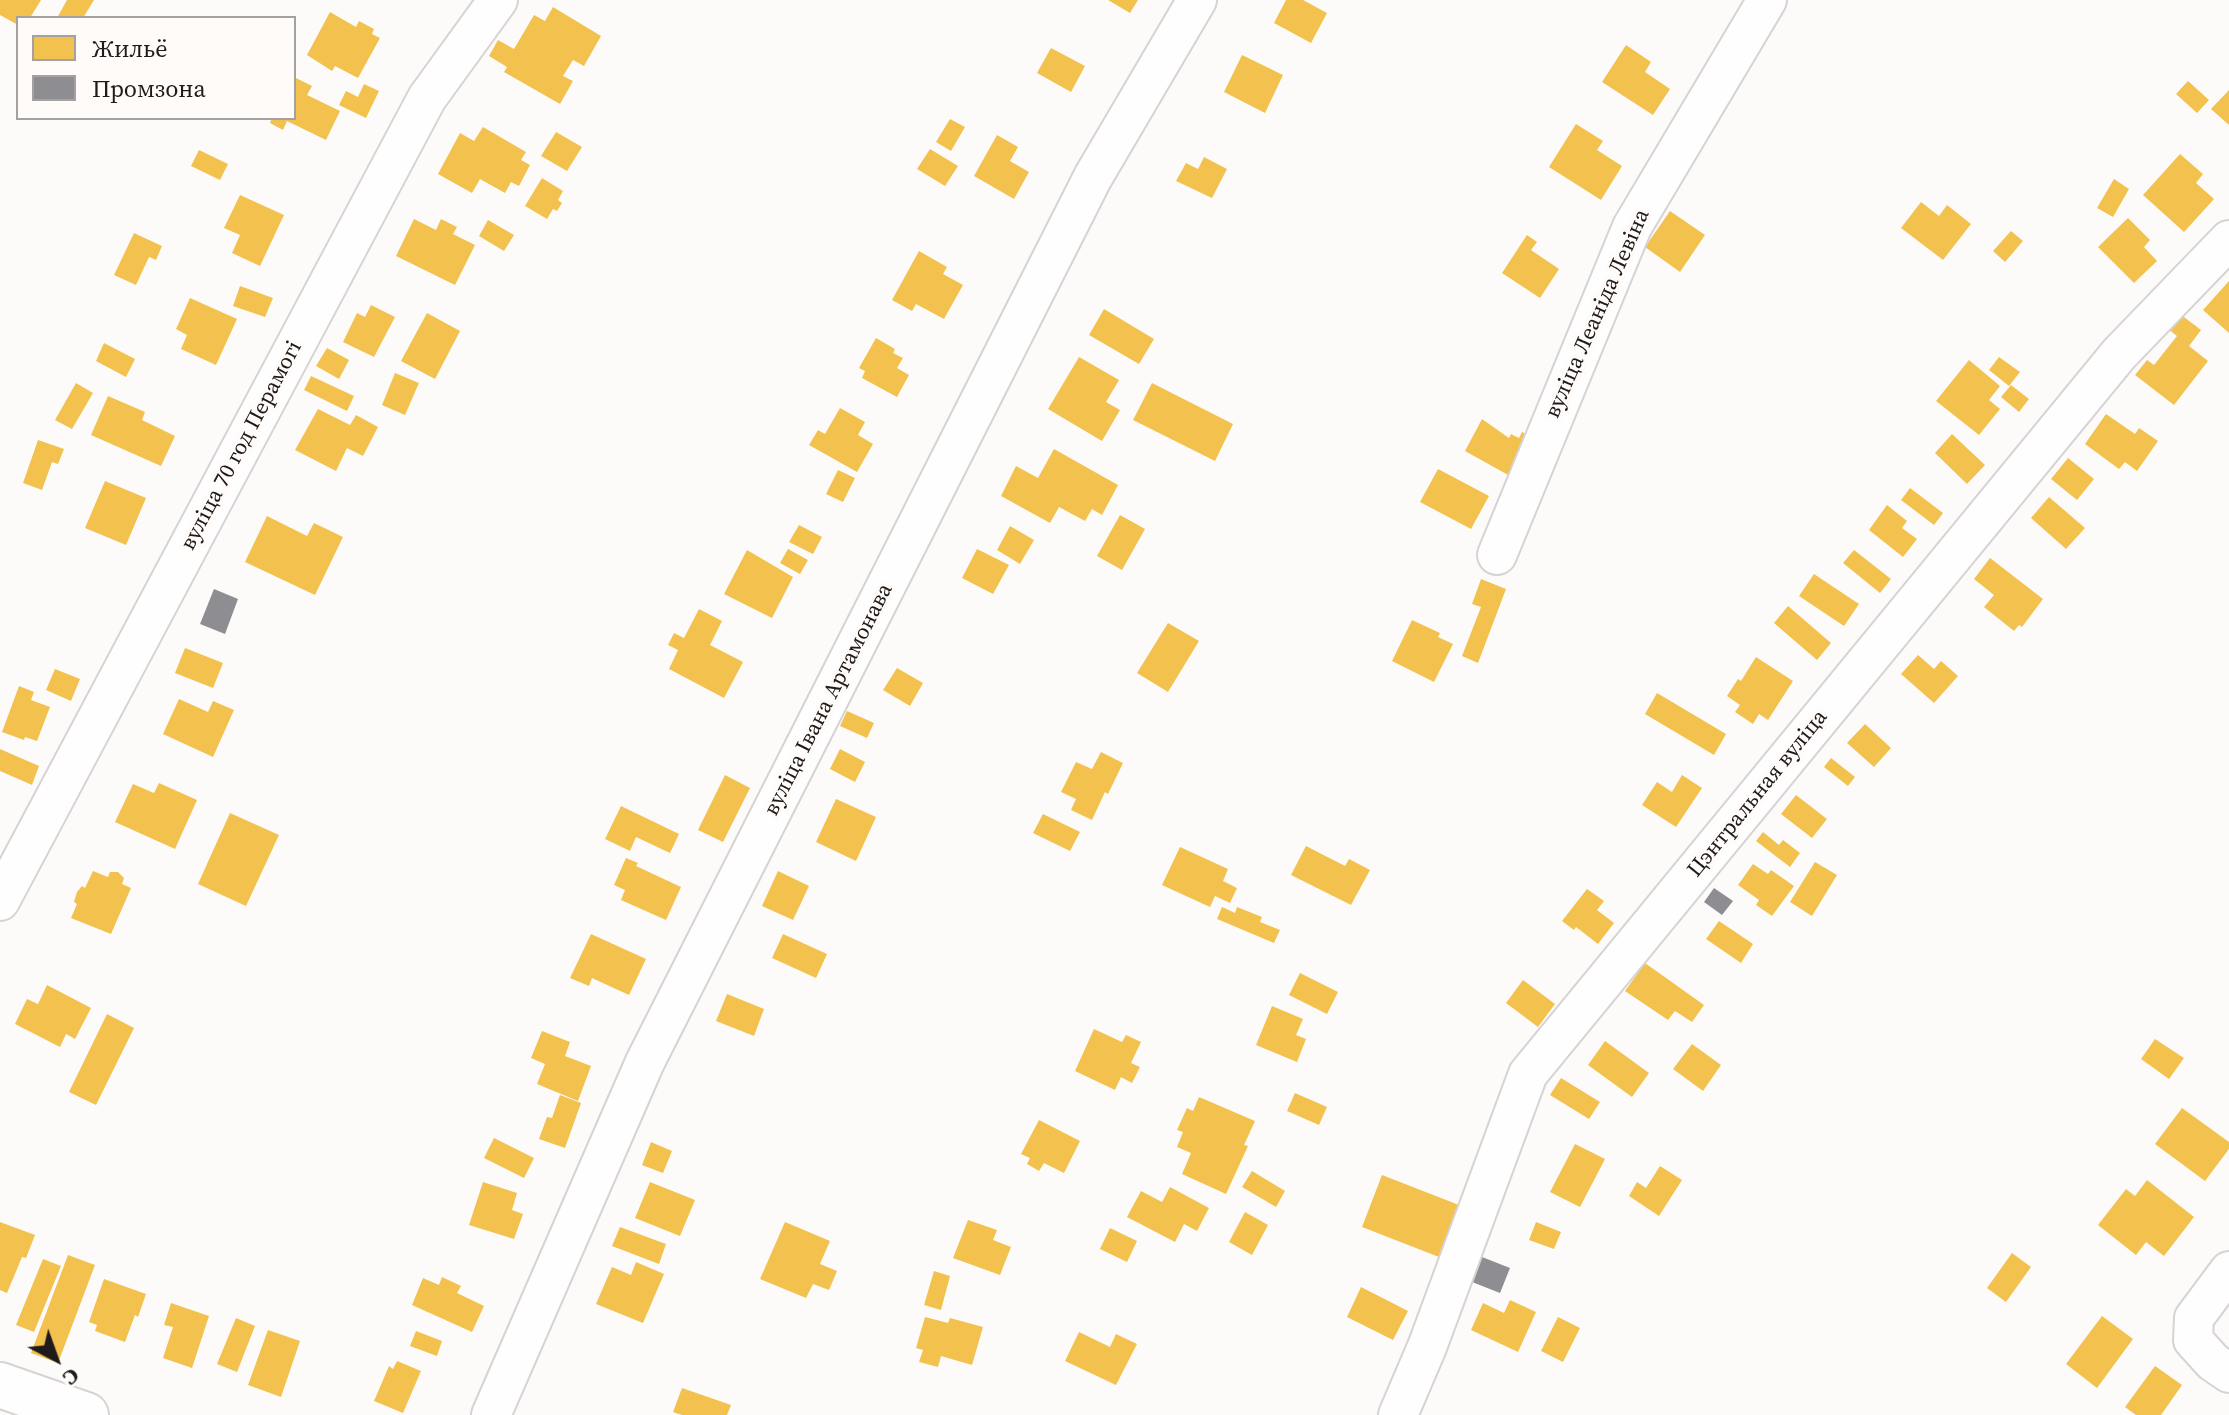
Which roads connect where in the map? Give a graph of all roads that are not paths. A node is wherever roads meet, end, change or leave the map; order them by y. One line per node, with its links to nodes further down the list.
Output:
1 (498, 0): 6 (street, вуліца 70 год Перамогі)
2 (1197, 0): 11 (street, вуліца Івана Артамонава)
3 (1767, 0): 5 (street, вуліца Леаніда Левіна)
4 (2229, 240): 12 (street, Цэнтральная вуліца)
5 (1497, 555)
6 (0, 901)
7 (2229, 1271): 8 (street)
8 (2229, 1373)
9 (0, 1385): 10 (main road)
10 (86, 1415)
11 (491, 1415)
12 (1398, 1415)

